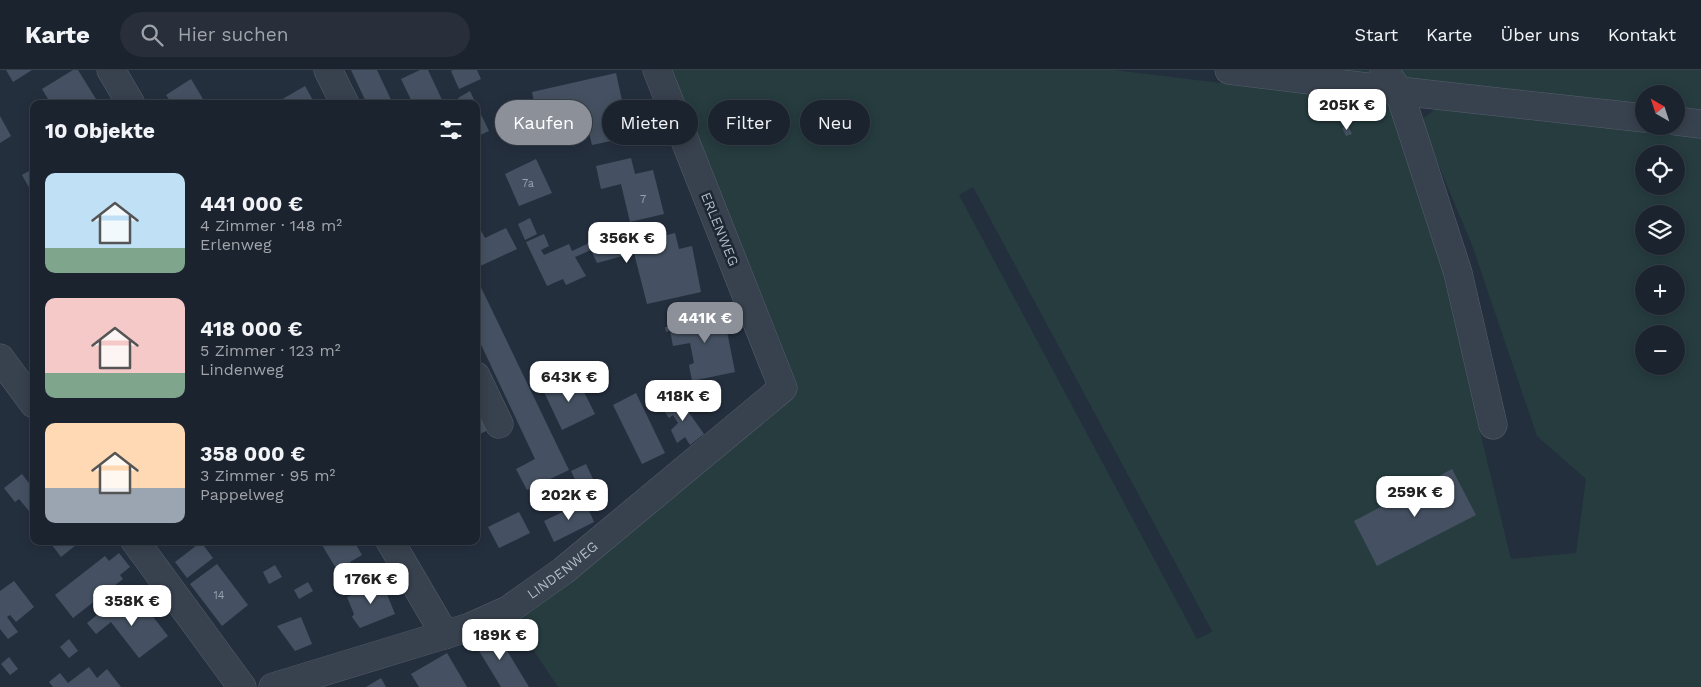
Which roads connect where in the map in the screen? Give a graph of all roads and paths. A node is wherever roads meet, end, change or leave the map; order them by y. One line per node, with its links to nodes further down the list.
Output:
1 (111, 70): 6 (street)
2 (328, 70): 7 (street)
3 (657, 70): 13 (street, ERLENWEG)
4 (1229, 70): 5 (street)
5 (1392, 81): 8 (street); 16 (street)
6 (129, 100)
7 (343, 100)
8 (1635, 117)
9 (1685, 122): 10 (street)
10 (1701, 124)
11 (0, 358): 14 (street)
12 (480, 384): 15 (street)
13 (783, 388): 19 (street, LINDENWEG)
14 (30, 399)
15 (499, 424)
16 (1493, 425)
17 (138, 545): 20 (street)
18 (392, 545): 19 (street)
19 (445, 635): 21 (street, LINDENWEG)
20 (242, 687)
21 (273, 687)

